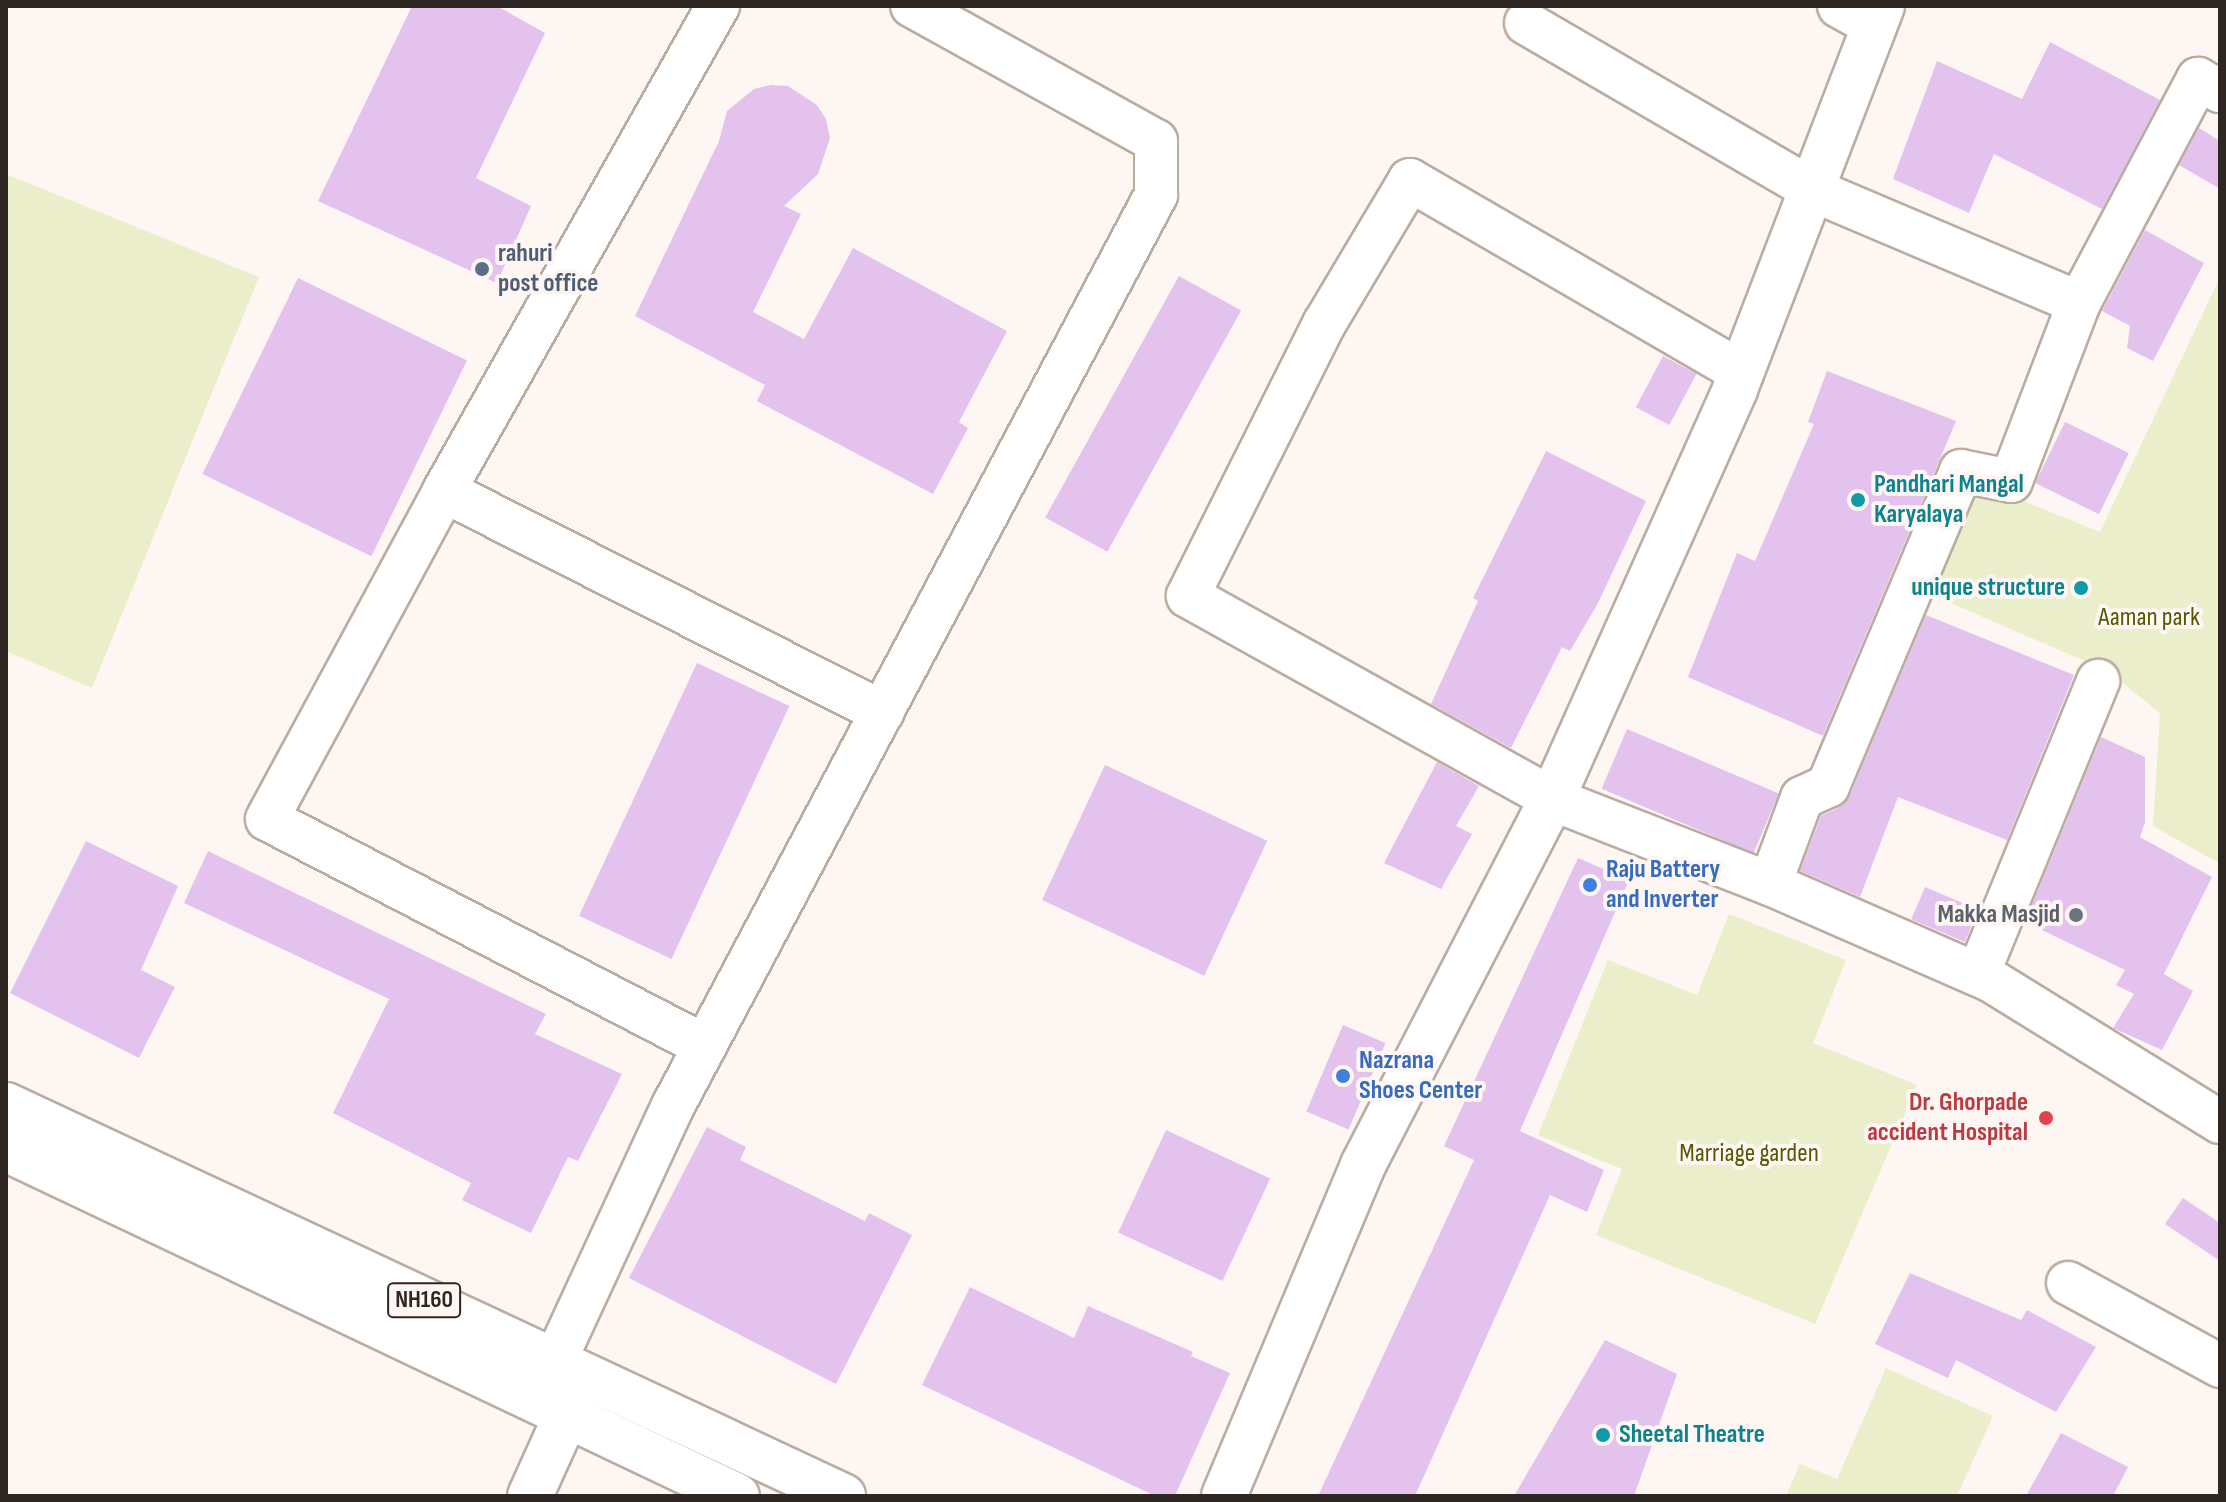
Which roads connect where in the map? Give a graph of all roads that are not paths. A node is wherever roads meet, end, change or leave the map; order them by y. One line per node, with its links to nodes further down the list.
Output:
1 (718, 6): 9 (street)
2 (912, 6): 11 (street)
3 (1865, 13): 6 (main road)
4 (1526, 23): 6 (street)
5 (2220, 91): 7 (street)
6 (1813, 190): 7 (street); 8 (main road)
7 (2079, 303): 13 (street)
8 (1741, 372): 12 (main road); 12 (street)
9 (444, 491): 11 (street); 15 (street)
10 (2098, 681): 14 (street)
11 (882, 712): 15 (street)
12 (1552, 799): 13 (street); 27 (main road)
13 (1770, 884): 14 (street)
14 (1978, 974): 17 (street)
15 (705, 1046): 22 (street)
16 (6, 1105): 19 (main road, NH160)
17 (2220, 1122)
18 (6, 1149): 19 (main road, NH160)
19 (246, 1240): 22 (main road, NH160); 23 (main road, NH160)
20 (2068, 1283): 21 (street)
21 (2220, 1366)
22 (570, 1368): 23 (main road); 26 (main road, NH160)
23 (566, 1416): 24 (main road); 25 (main road, NH160)
24 (530, 1496)
25 (737, 1496)
26 (843, 1496)
27 (1224, 1496)

